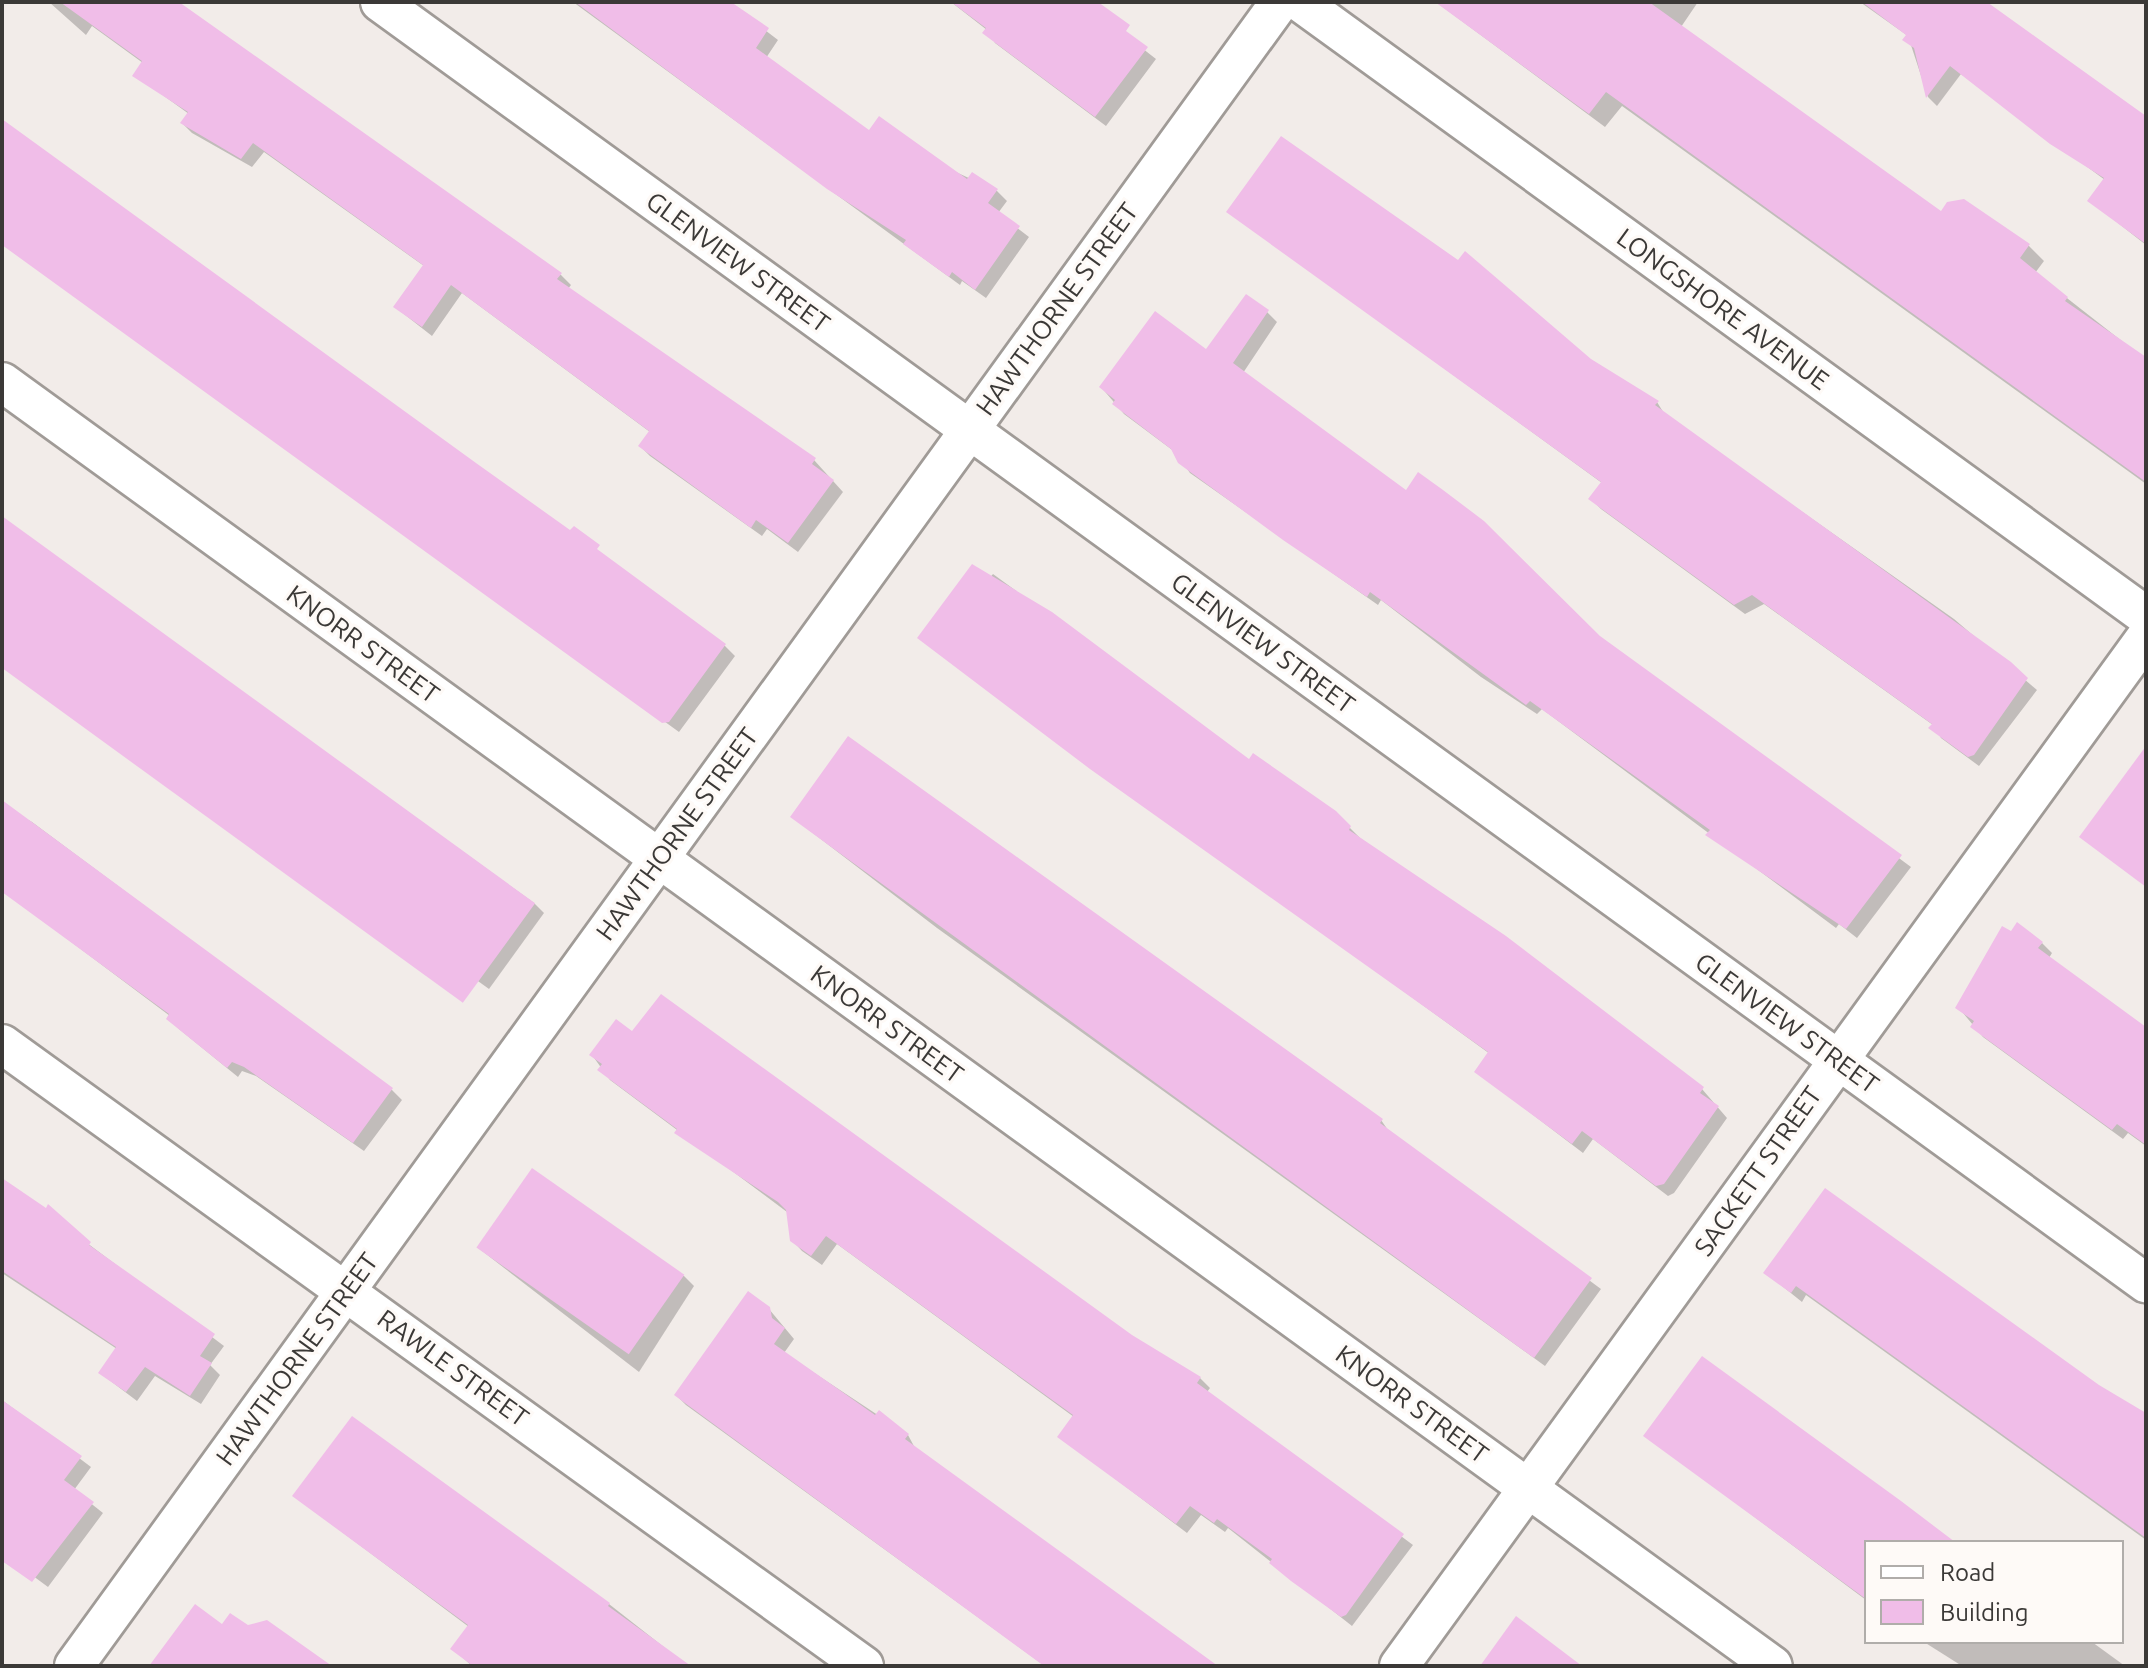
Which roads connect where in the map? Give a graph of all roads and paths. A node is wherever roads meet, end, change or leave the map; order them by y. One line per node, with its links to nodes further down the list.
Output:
1 (380, 2): 5 (street, GLENVIEW STREET)
2 (1280, 2): 5 (street, HAWTHORNE STREET)
3 (1300, 2): 6 (street, LONGSHORE AVENUE)
4 (2, 382): 8 (street, KNORR STREET)
5 (970, 430): 8 (street, HAWTHORNE STREET); 10 (street, GLENVIEW STREET)
6 (2146, 616)
7 (2146, 637): 10 (street, SACKETT STREET)
8 (659, 859): 12 (street, HAWTHORNE STREET); 13 (street, KNORR STREET)
9 (2, 1044): 12 (street, RAWLE STREET)
10 (1838, 1060): 11 (street, GLENVIEW STREET); 13 (street, SACKETT STREET)
11 (2146, 1283)
12 (346, 1290): 14 (street, HAWTHORNE STREET); 15 (street, RAWLE STREET)
13 (1527, 1488): 16 (street, SACKETT STREET); 17 (street, KNORR STREET)
14 (74, 1666)
15 (864, 1666)
16 (1399, 1666)
17 (1773, 1666)

